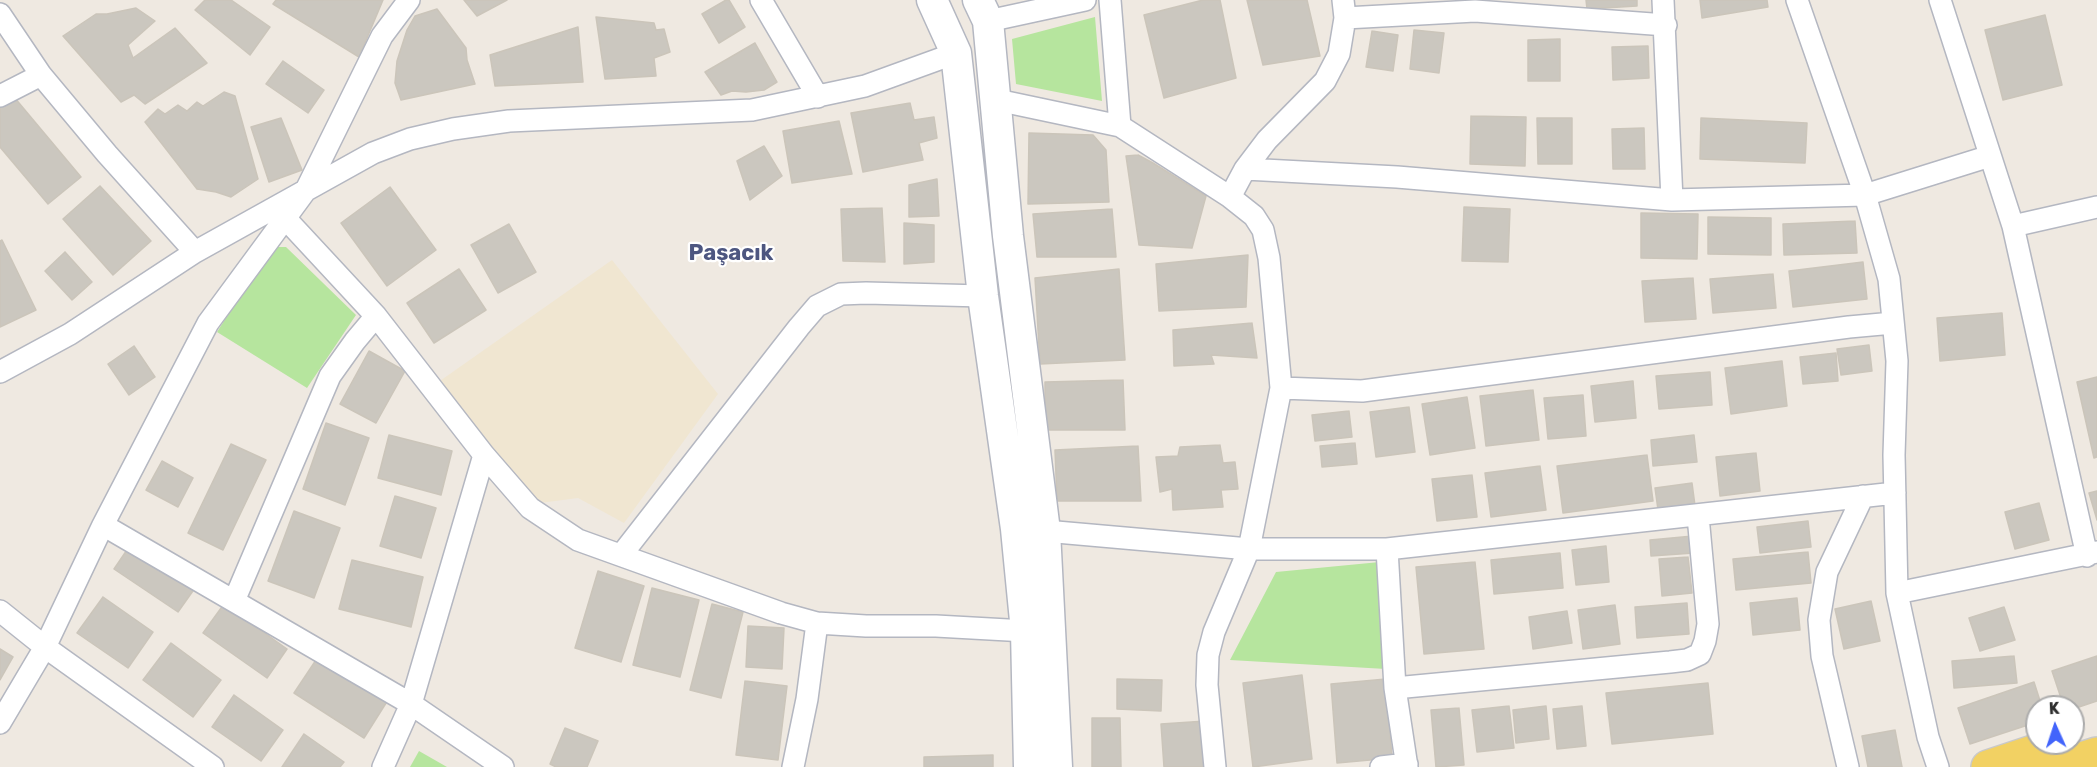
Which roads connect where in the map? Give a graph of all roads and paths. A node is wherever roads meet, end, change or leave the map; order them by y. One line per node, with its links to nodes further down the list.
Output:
1 (409, 0): 23 (street)
2 (761, 0): 18 (street)
3 (932, 0): 15 (main road)
4 (1085, 0): 9 (street)
5 (1110, 0): 20 (street)
6 (1663, 0): 14 (street)
7 (1797, 0): 24 (street)
8 (1940, 0): 21 (street)
9 (1030, 6): 12 (street)
10 (1475, 6): 11 (street); 14 (street)
11 (1344, 9): 22 (street)
12 (983, 11): 19 (main road)
13 (0, 14): 16 (street)
14 (1666, 25): 26 (street)
15 (956, 52): 18 (street); 31 (main road)
16 (41, 75): 17 (street); 30 (street)
17 (0, 96)
18 (818, 97): 23 (street)
19 (997, 100): 20 (street); 41 (main road)
20 (1120, 126): 25 (street)
21 (1990, 156): 24 (street); 29 (street)
22 (1245, 169): 25 (street); 26 (street)
23 (306, 190): 28 (street); 30 (street)
24 (1865, 195): 26 (street); 33 (street)
25 (1230, 196): 35 (street)
26 (1672, 200)
27 (2097, 207): 29 (street)
28 (285, 218): 32 (street); 40 (street)
29 (2013, 226): 45 (street)
30 (195, 252): 34 (street)
31 (983, 296): 44 (street); 50 (main road)
32 (376, 316): 36 (street); 47 (street)
33 (1893, 323): 35 (street); 37 (street)
34 (0, 372)
35 (1281, 388): 42 (street)
36 (484, 455): 44 (street); 53 (street)
37 (1895, 493): 38 (street); 46 (street)
38 (1863, 496): 39 (street); 66 (street)
39 (1698, 516): 43 (street); 52 (street)
40 (103, 525): 47 (street); 51 (street)
41 (1045, 531): 42 (street); 63 (main road)
42 (1249, 549): 43 (street); 64 (street)
43 (1387, 549): 52 (street)
44 (622, 554): 49 (street)
45 (2092, 554): 46 (street)
46 (1896, 593): 67 (street)
47 (234, 601): 53 (street)
48 (0, 611): 51 (street)
49 (817, 623): 50 (street); 61 (street)
50 (1026, 631): 62 (main road)
51 (45, 647): 54 (street); 58 (street)
52 (1395, 688): 57 (street)
53 (411, 704): 59 (street); 60 (street)
54 (0, 723)
55 (2097, 754): 69 (main road)
56 (2025, 755): 68 (main road)
57 (1407, 765): 65 (street)
58 (213, 767)
59 (382, 767)
60 (503, 767)
61 (793, 767)
62 (1029, 767)
63 (1057, 767)
64 (1215, 767)
65 (1381, 767)
66 (1848, 767)
67 (1938, 767)
68 (1988, 767)
69 (2056, 767)

